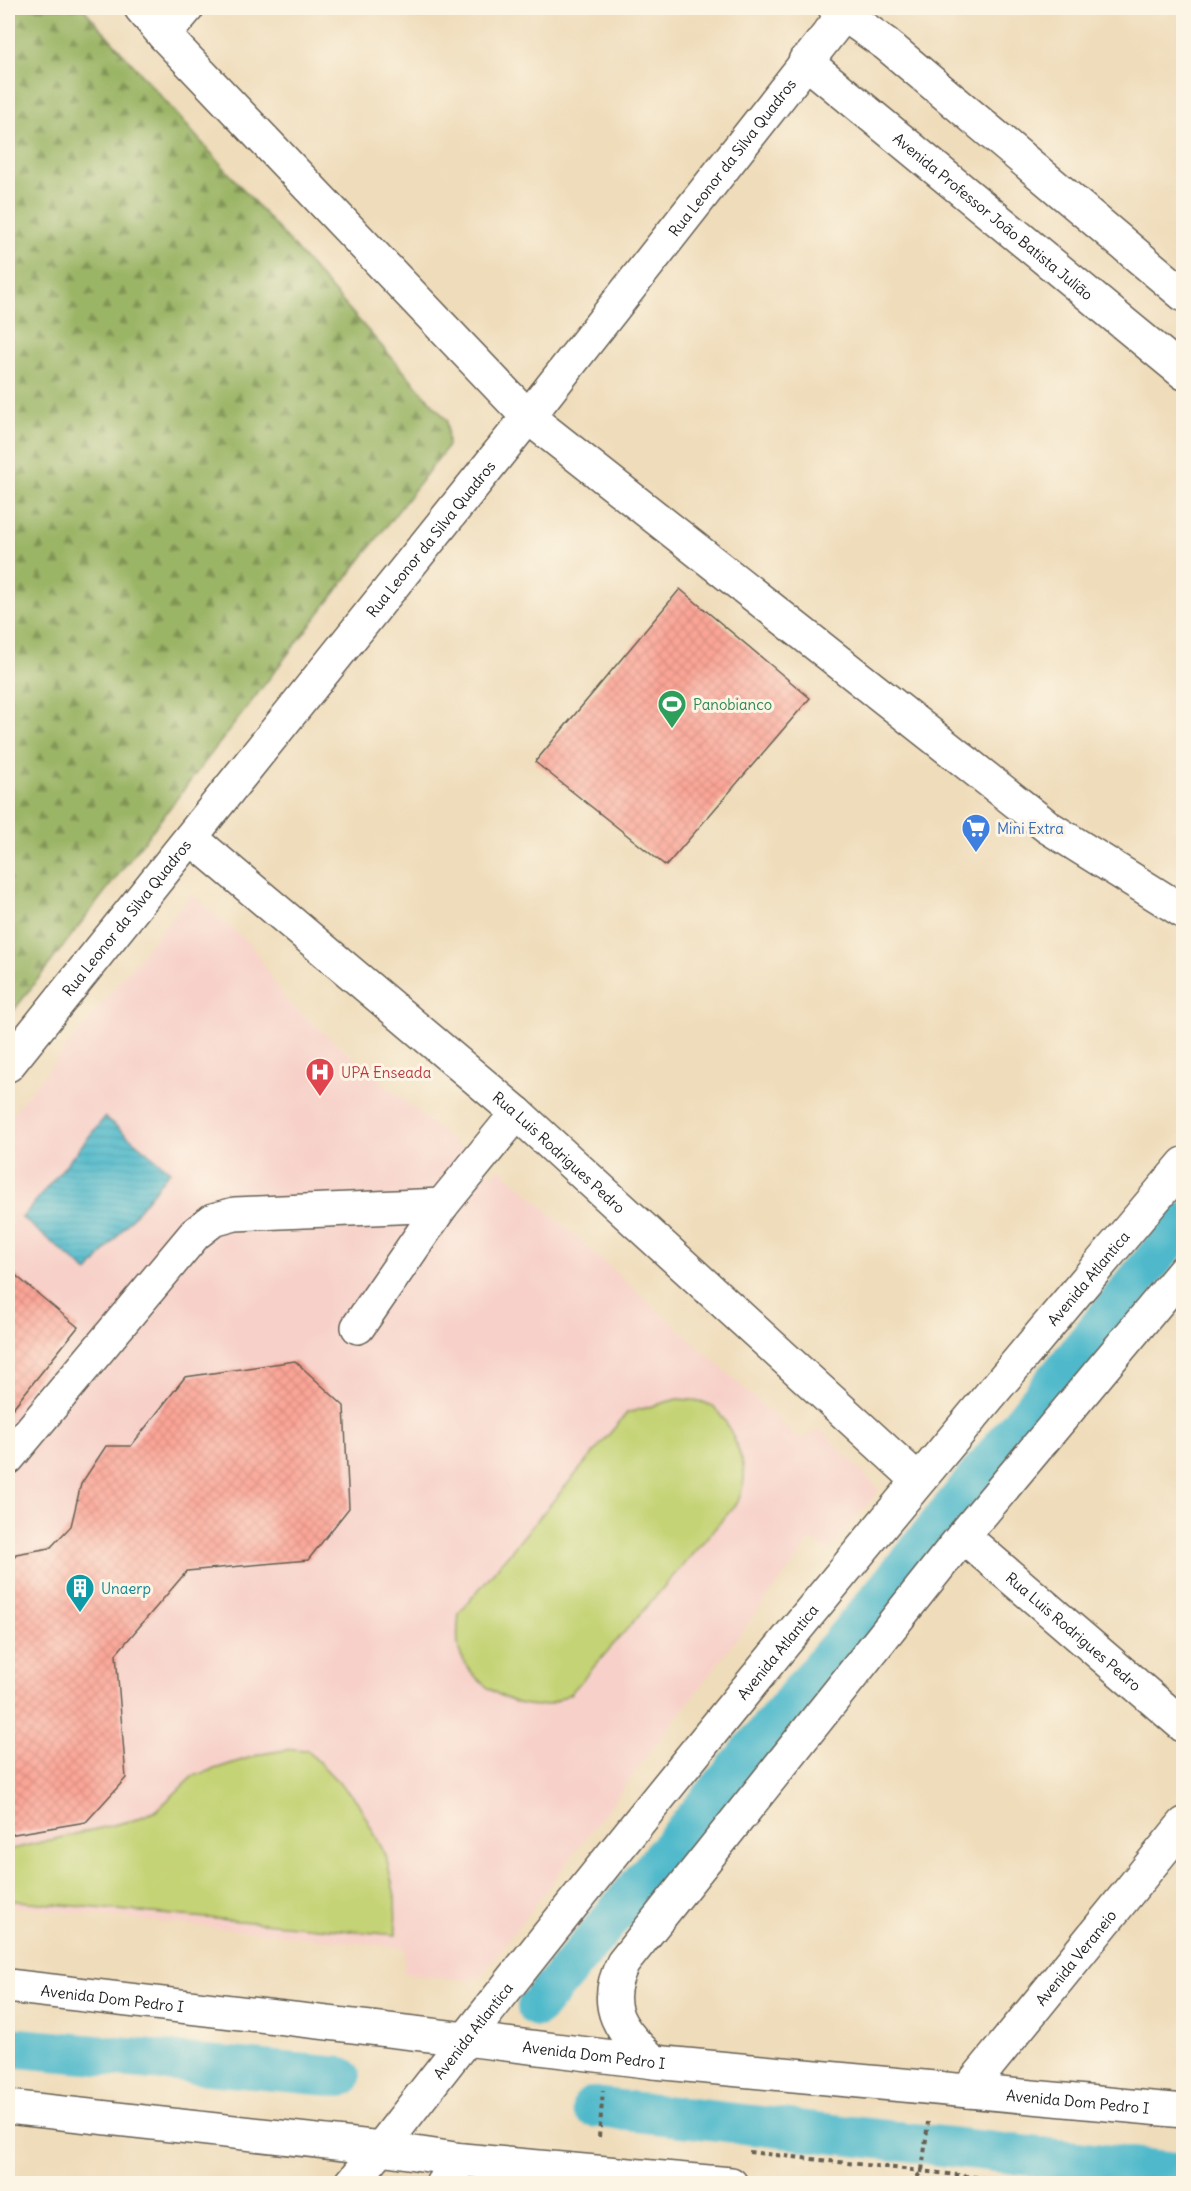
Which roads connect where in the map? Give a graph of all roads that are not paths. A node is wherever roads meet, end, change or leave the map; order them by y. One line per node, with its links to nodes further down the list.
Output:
1 (141, 8): 4 (street)
2 (187, 8): 4 (street)
3 (842, 10): 5 (street, Rua Leonor da Silva Quadros); 6 (street)
4 (164, 34): 8 (street)
5 (805, 61): 7 (street, Avenida Professor João Batista Julião); 8 (street, Rua Leonor da Silva Quadros)
6 (1184, 295)
7 (1184, 373)
8 (528, 417): 9 (street, Rua Leonor da Silva Quadros); 10 (street)
9 (191, 838): 11 (street, Rua Leonor da Silva Quadros); 12 (street, Rua Luis Rodrigues Pedro)
10 (1184, 912)
11 (8, 1065)
12 (517, 1113): 14 (street); 18 (street, Rua Luis Rodrigues Pedro)
13 (1184, 1164): 18 (street, Avenida Atlantica)
14 (442, 1205): 16 (street); 17 (street)
15 (1184, 1271): 19 (street)
16 (358, 1327)
17 (8, 1458)
18 (918, 1480): 23 (street, Avenida Atlantica)
19 (963, 1536): 20 (street, Rua Luis Rodrigues Pedro); 24 (street)
20 (1184, 1726)
21 (1184, 1824): 25 (street, Avenida Veraneio)
22 (8, 1986): 23 (street, Avenida Dom Pedro I)
23 (465, 2039): 24 (street, Avenida Dom Pedro I); 28 (street, Avenida Atlantica)
24 (654, 2062): 25 (street, Avenida Dom Pedro I)
25 (967, 2091): 27 (street, Avenida Dom Pedro I)
26 (8, 2107): 28 (street)
27 (1184, 2112)
28 (381, 2148): 29 (street); 30 (street, Avenida Atlantica)
29 (452, 2172): 31 (street)
30 (351, 2184)
31 (731, 2184)

